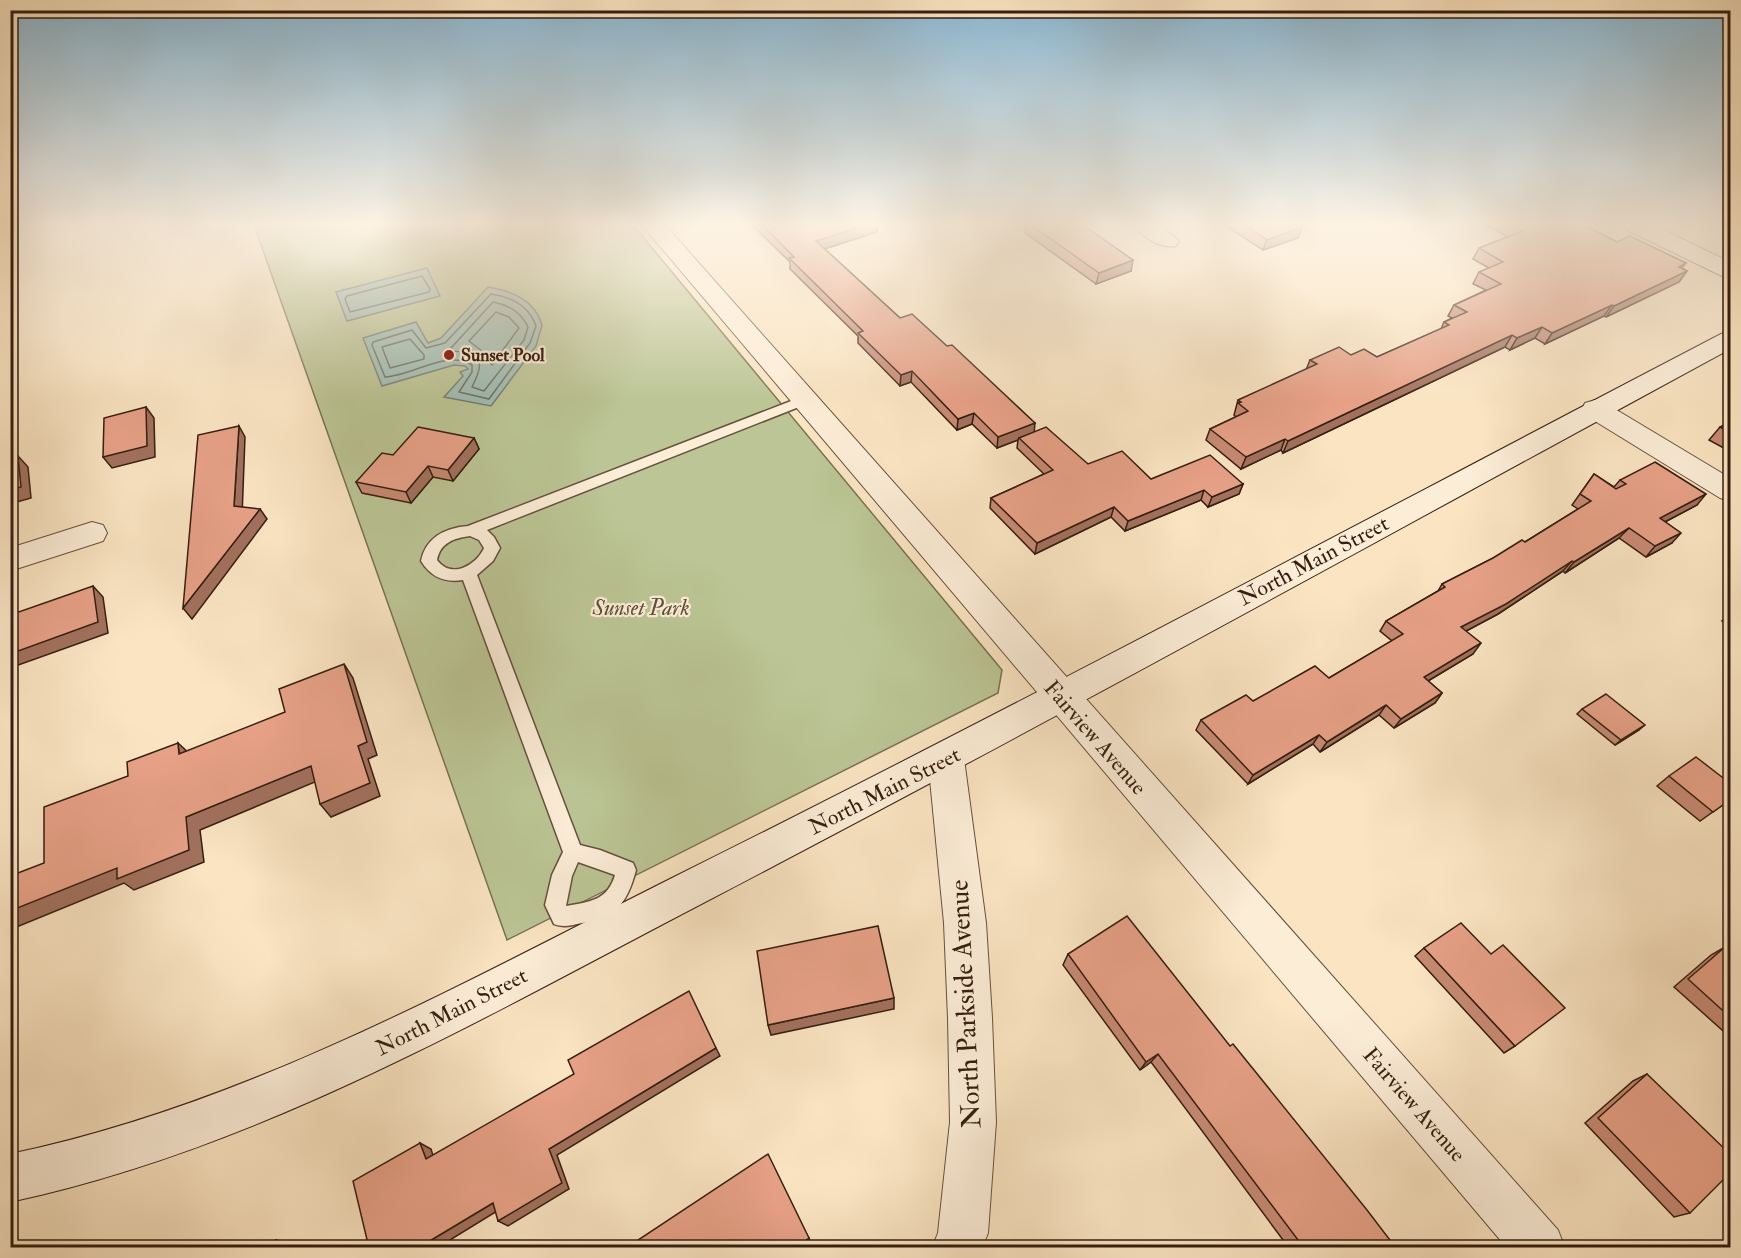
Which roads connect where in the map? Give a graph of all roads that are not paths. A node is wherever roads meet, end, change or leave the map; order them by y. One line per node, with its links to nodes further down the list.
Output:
1 (704, 284): 3 (street, Fairview Avenue)
2 (1731, 339): 4 (street, North Main Street)
3 (804, 400): 6 (lane); 10 (street, Fairview Avenue)
4 (1595, 409): 5 (street); 10 (street, North Main Street)
5 (1731, 491)
6 (470, 531): 9 (lane); 9 (lane)
7 (92, 533): 8 (street)
8 (10, 561)
9 (468, 573): 12 (lane)
10 (1060, 696): 11 (street, North Main Street); 16 (street, Fairview Avenue)
11 (946, 759): 13 (street, North Main Street); 15 (street, North Parkside Avenue)
12 (573, 852): 13 (lane); 13 (lane)
13 (606, 920): 14 (street, North Main Street)
14 (10, 1178)
15 (957, 1248)
16 (1540, 1248)

